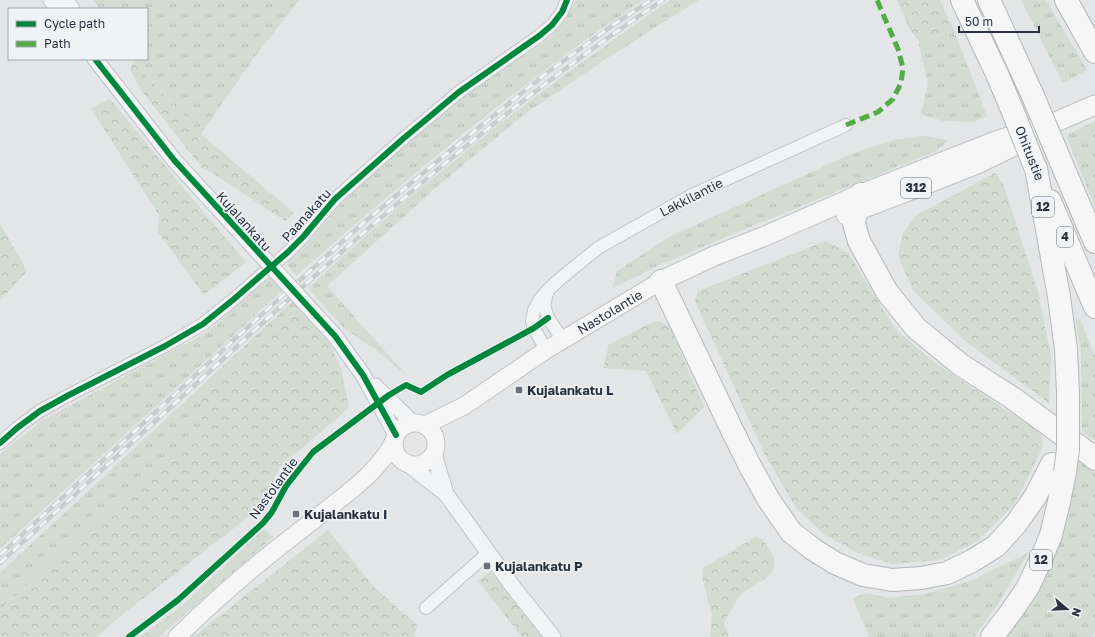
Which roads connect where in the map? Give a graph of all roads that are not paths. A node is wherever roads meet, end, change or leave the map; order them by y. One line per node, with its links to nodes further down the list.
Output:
1 (51, 0): 6 (street)
2 (567, 0): 25 (street, Paanakatu)
3 (962, 0): 13 (highway, Ohitustie / 4, bridge)
4 (989, 0): 15 (highway, Ohitustie / 4, bridge)
5 (1066, 0): 7 (highway)
6 (57, 8)
7 (1095, 52)
8 (96, 60): 11 (street, Kujalankatu)
9 (104, 60): 11 (street, Kujalankatu)
10 (1095, 105): 14 (main road, Nastolantie / 312)
11 (141, 117): 21 (street, Kujalankatu, bridge)
12 (846, 125): 17 (street, Lakkilantie)
13 (1036, 167): 18 (highway, Ohitustie / 4); 29 (highway, 12, bridge)
14 (858, 202): 16 (main road, Nastolantie / 312); 27 (highway)
15 (1095, 242)
16 (661, 282): 19 (main road, Nastolantie / 312); 29 (highway)
17 (548, 290): 19 (street); 20 (street, Lakkilantie)
18 (1095, 307)
19 (563, 340): 20 (main road, Nastolantie / 312)
20 (546, 350): 22 (main road, Nastolantie / 312)
21 (363, 375): 23 (street, Kujalankatu); 24 (street, Kujalankatu)
22 (464, 406): 23 (main road, Nastolantie / 312); 26 (main road, Nastolantie / 312)
23 (419, 424): 24 (main road); 26 (main road)
24 (395, 438): 28 (main road); 30 (main road)
25 (0, 443)
26 (435, 447): 28 (main road); 31 (street)
27 (1095, 459)
28 (407, 463): 30 (main road); 31 (street)
29 (1059, 468): 36 (highway, 12)
30 (354, 489): 34 (main road)
31 (446, 494): 32 (street)
32 (488, 553): 33 (street); 35 (street)
33 (426, 608)
34 (177, 637)
35 (553, 637)
36 (992, 637)

